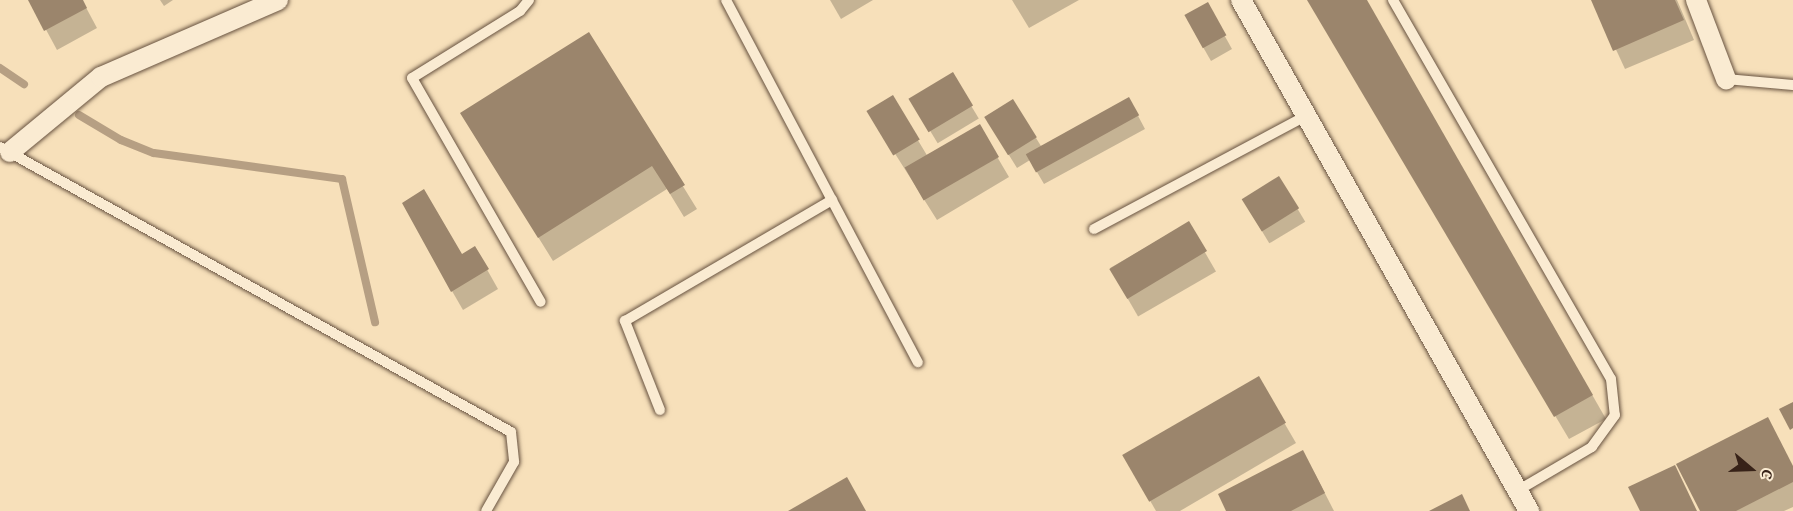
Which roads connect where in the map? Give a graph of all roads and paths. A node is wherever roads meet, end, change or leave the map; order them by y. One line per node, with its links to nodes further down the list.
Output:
1 (278, 0): 10 (street)
2 (529, 0): 13 (lane)
3 (726, 0): 11 (lane)
4 (1241, 0): 9 (street)
5 (1394, 0): 16 (lane)
6 (1696, 0): 7 (street)
7 (1726, 79): 8 (lane)
8 (1793, 85)
9 (1306, 116): 12 (lane); 16 (street)
10 (5, 150): 17 (lane)
11 (832, 200): 14 (lane); 15 (lane)
12 (1094, 229)
13 (541, 302)
14 (918, 362)
15 (660, 410)
16 (1517, 491): 18 (street)
17 (486, 511)
18 (1529, 511)

